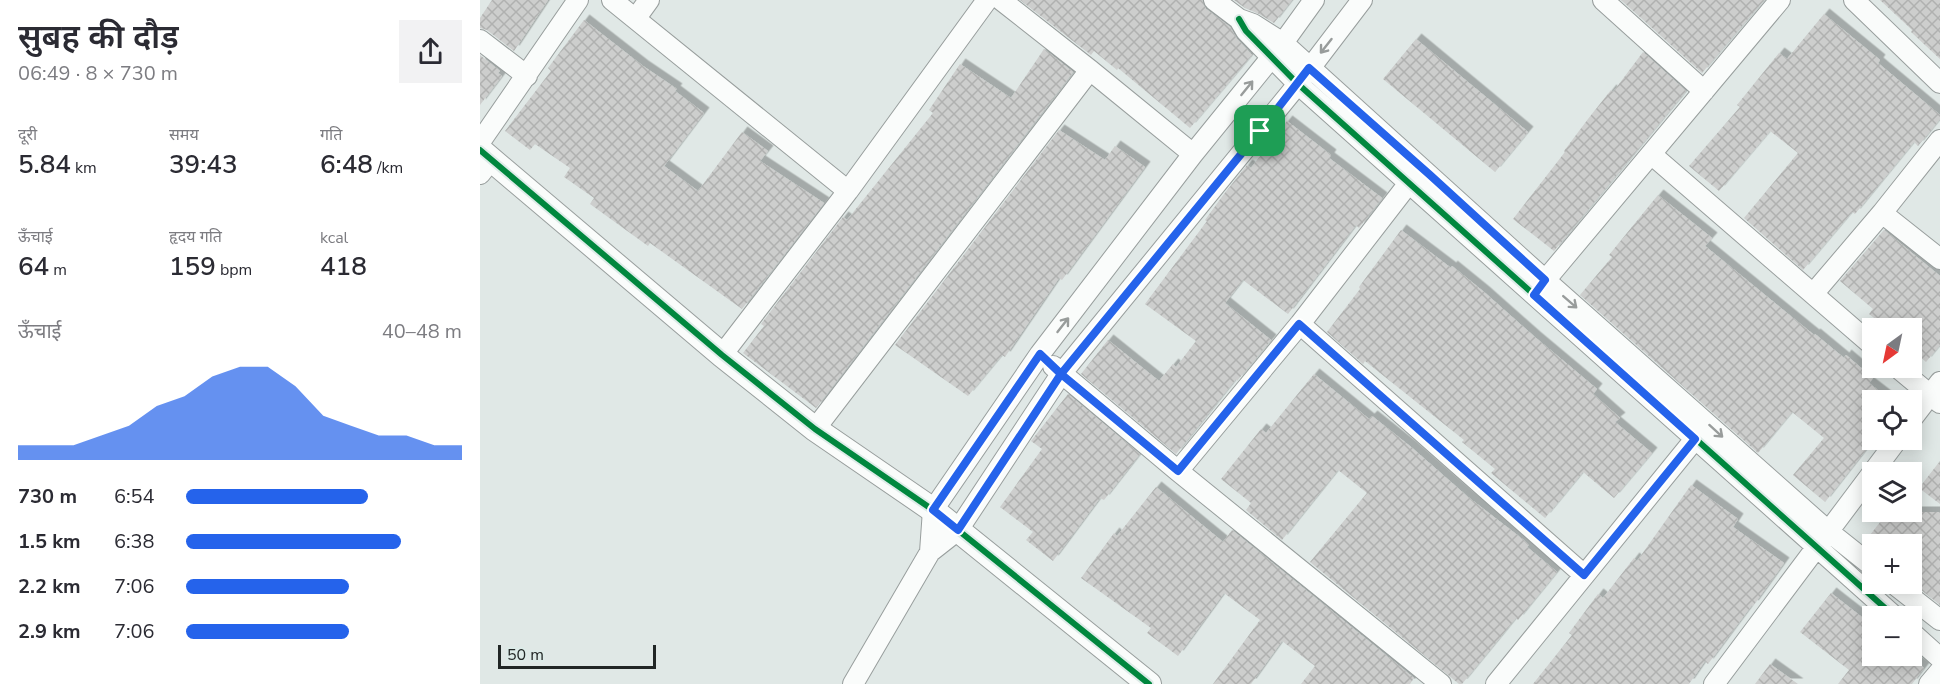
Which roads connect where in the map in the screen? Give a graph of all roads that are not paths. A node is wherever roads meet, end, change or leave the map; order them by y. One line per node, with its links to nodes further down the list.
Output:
1 (578, 0): 17 (street)
2 (612, 0): 12 (street)
3 (649, 0): 12 (street)
4 (987, 0): 26 (street)
5 (1001, 0): 16 (street)
6 (1214, 0): 14 (street)
7 (1314, 0): 14 (street)
8 (1362, 0): 15 (street, one-way to 15)
9 (1603, 0): 20 (street)
10 (1780, 0): 20 (street)
11 (1854, 0): 18 (street)
12 (636, 18): 26 (street)
13 (480, 40): 17 (street)
14 (1277, 51): 15 (street); 19 (street); 22 (street, one-way to 14)
15 (1309, 68): 19 (street); 29 (street)
16 (1090, 70): 22 (street); 39 (street)
17 (527, 76): 24 (street)
18 (1940, 83)
19 (1298, 84): 25 (street); 35 (street)
20 (1704, 90): 23 (street)
21 (1940, 140): 27 (street)
22 (1193, 154): 33 (street, one-way to 22)
23 (1652, 154): 29 (street); 30 (street)
24 (483, 157): 34 (street)
25 (1409, 183): 29 (street); 31 (street)
26 (848, 191): 34 (street)
27 (1882, 213): 28 (street); 30 (street)
28 (1940, 259)
29 (1539, 288): 40 (street); 45 (street, one-way to 45)
30 (1813, 294): 32 (street)
31 (1299, 324): 42 (street); 48 (street)
32 (1862, 336)
33 (1040, 354): 35 (street); 43 (street)
34 (722, 355): 39 (street)
35 (1061, 374): 42 (street); 44 (street)
36 (1913, 378): 37 (street)
37 (1937, 394): 38 (street)
38 (1922, 409)
39 (815, 429): 43 (street)
40 (1695, 439): 45 (street); 48 (street)
41 (1890, 450): 45 (street)
42 (1178, 471): 57 (street)
43 (933, 510): 44 (street); 46 (street)
44 (958, 530): 46 (street); 56 (street)
45 (1823, 539): 47 (street); 50 (street); 59 (street)
46 (930, 552): 55 (street)
47 (1862, 560)
48 (1584, 575): 58 (street)
49 (1907, 594): 51 (street)
50 (1885, 606)
51 (1940, 620)
52 (1922, 642): 53 (street)
53 (1940, 658)
54 (1940, 671): 60 (street)
55 (853, 684)
56 (1149, 684)
57 (1441, 684)
58 (1496, 684)
59 (1714, 684)
60 (1929, 684)

